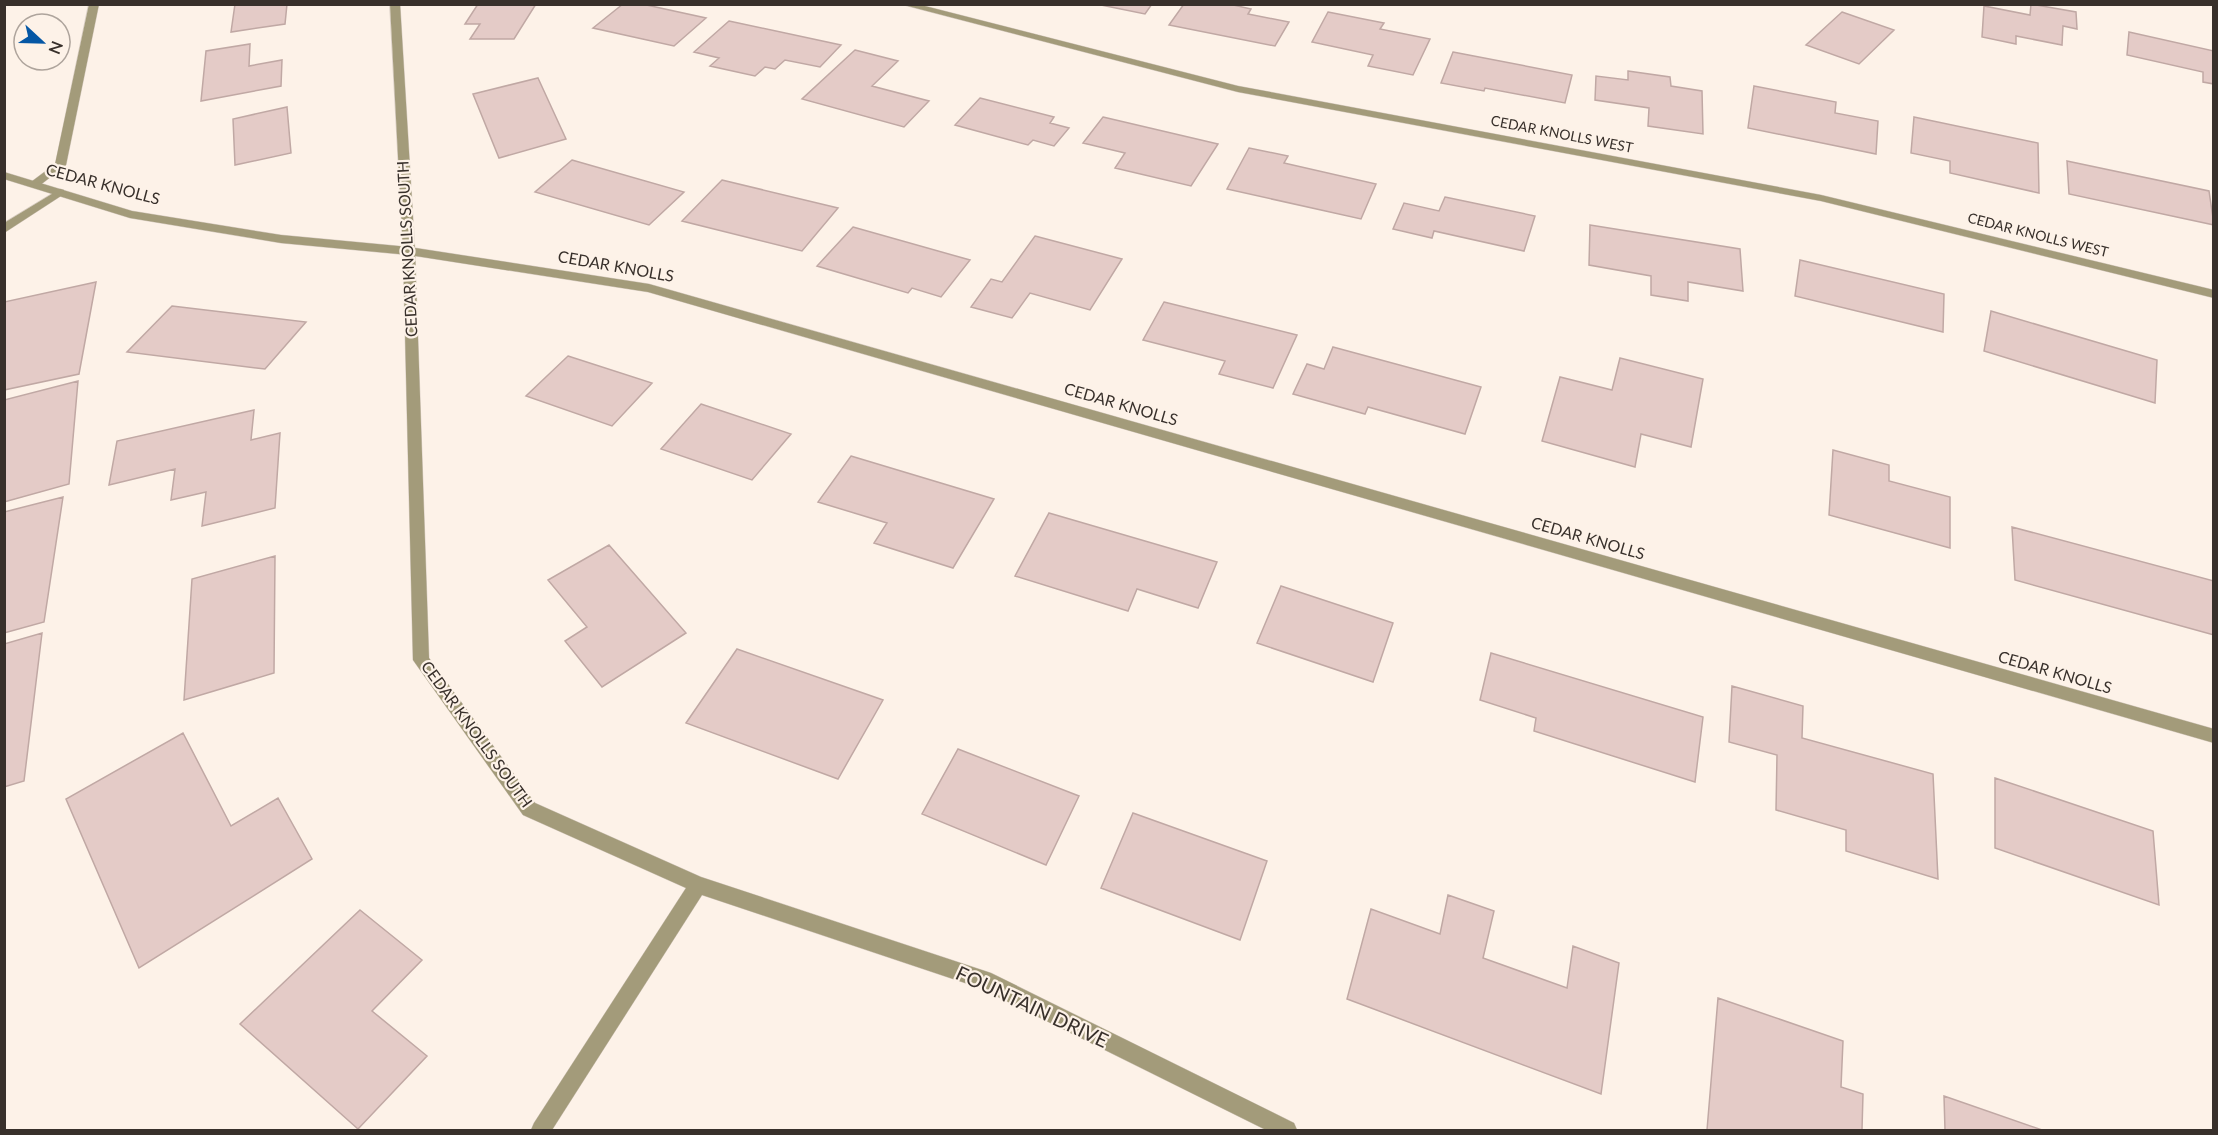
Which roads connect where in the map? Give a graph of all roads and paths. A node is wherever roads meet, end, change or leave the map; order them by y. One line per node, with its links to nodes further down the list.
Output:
1 (94, 4): 5 (street)
2 (394, 4): 8 (street, CEDAR KNOLLS SOUTH)
3 (904, 4): 9 (street, CEDAR KNOLLS WEST)
4 (4, 175): 5 (street, CEDAR KNOLLS)
5 (35, 184): 6 (street, CEDAR KNOLLS)
6 (60, 192): 7 (street); 8 (street, CEDAR KNOLLS)
7 (4, 229)
8 (409, 251): 10 (street, CEDAR KNOLLS); 11 (street, CEDAR KNOLLS SOUTH)
9 (2214, 294)
10 (2214, 736)
11 (698, 885): 12 (street); 13 (street, FOUNTAIN DRIVE)
12 (541, 1131)
13 (1287, 1131)

